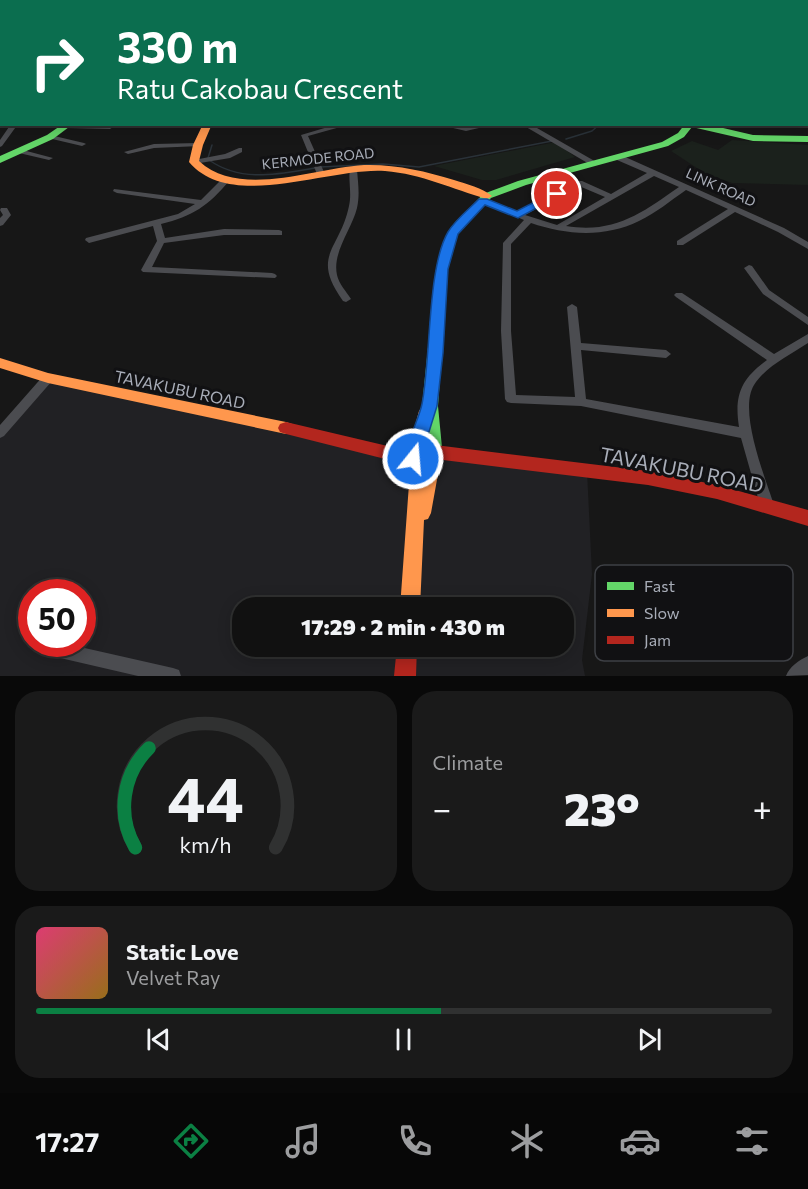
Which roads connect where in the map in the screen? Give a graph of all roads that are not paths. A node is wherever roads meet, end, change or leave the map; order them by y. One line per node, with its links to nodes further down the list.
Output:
1 (14, 126): 17 (street)
2 (66, 126): 14 (main road)
3 (89, 126): 12 (street)
4 (207, 126): 18 (main road)
5 (340, 126): 27 (street)
6 (450, 126): 7 (street)
7 (482, 126)
8 (528, 126): 13 (street)
9 (544, 126): 13 (street)
10 (689, 126): 23 (main road)
11 (700, 126): 15 (main road)
12 (110, 127)
13 (536, 130): 26 (street)
14 (50, 137): 16 (street); 20 (main road)
15 (808, 139)
16 (82, 144)
17 (0, 145)
18 (198, 145): 21 (street); 25 (main road)
19 (239, 150): 25 (street)
20 (22, 151): 22 (street); 24 (main road)
21 (128, 152)
22 (49, 158)
23 (620, 158): 26 (main road); 29 (street, LINK ROAD)
24 (0, 160)
25 (194, 162): 30 (main road, KERMODE ROAD)
26 (594, 163): 34 (main road)
27 (318, 169): 28 (main road, KERMODE ROAD); 30 (main road, KERMODE ROAD)
28 (353, 170): 34 (main road, KERMODE ROAD); 51 (street)
29 (653, 173): 31 (street, LINK ROAD); 33 (street)
30 (225, 181): 35 (street)
31 (685, 187): 36 (street, LINK ROAD); 42 (street)
32 (117, 191): 35 (street)
33 (612, 197): 38 (street); 42 (street)
34 (485, 199): 38 (street); 61 (main road)
35 (203, 203): 41 (street)
36 (734, 209): 46 (street); 47 (street, LINK ROAD)
37 (4, 210): 40 (street)
38 (518, 215): 39 (street)
39 (529, 220): 42 (street); 60 (street)
40 (0, 223)
41 (157, 223): 44 (street); 45 (street)
42 (557, 228)
43 (279, 233): 45 (street)
44 (89, 240)
45 (161, 241): 49 (street)
46 (680, 243)
47 (808, 246)
48 (749, 268): 53 (street)
49 (272, 276)
50 (680, 295): 57 (street)
51 (345, 299)
52 (572, 307): 55 (street)
53 (808, 322)
54 (808, 338): 57 (street)
55 (575, 346): 56 (street); 60 (street)
56 (666, 354)
57 (776, 360): 63 (street)
58 (0, 363): 59 (main road, TAVAKUBU ROAD)
59 (48, 378): 62 (street); 64 (main road, TAVAKUBU ROAD)
60 (581, 402): 63 (street)
61 (429, 406): 64 (main road); 65 (main road)
62 (0, 433)
63 (747, 435): 66 (street)
64 (415, 454): 65 (main road, TAVAKUBU ROAD); 68 (main road)
65 (433, 457): 66 (main road, TAVAKUBU ROAD); 68 (main road)
66 (767, 505): 67 (main road, TAVAKUBU ROAD)
67 (808, 518)
68 (414, 542): 69 (main road)
69 (411, 597)
70 (91, 657): 73 (street)
71 (406, 657): 74 (main road)
72 (808, 664): 75 (street)
73 (173, 676)
74 (405, 676)
75 (794, 676)

